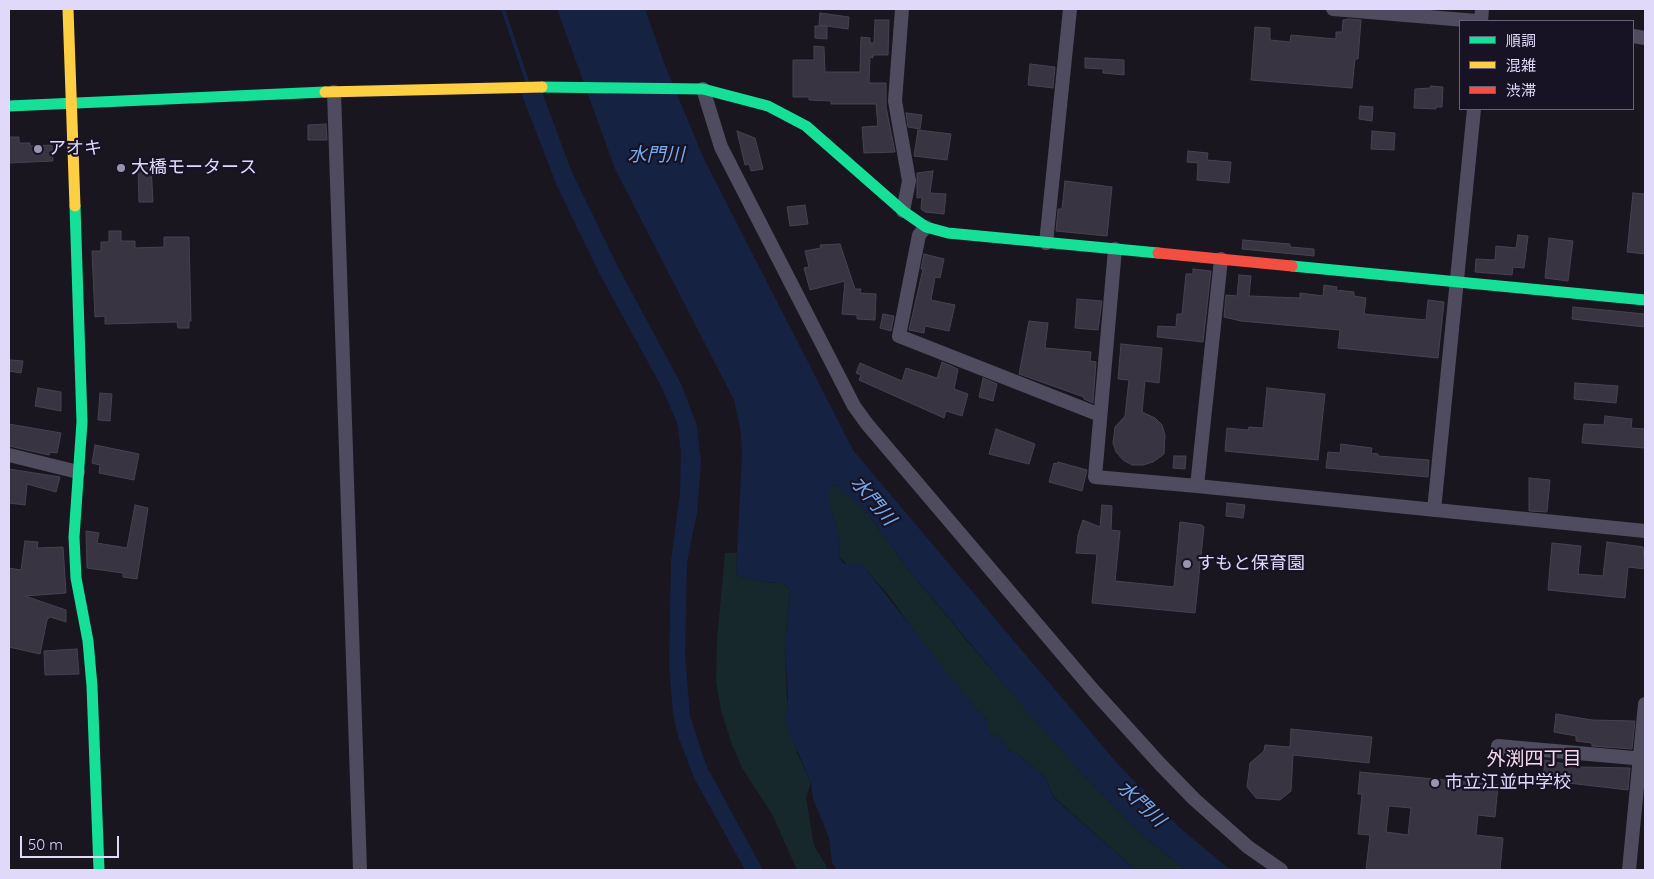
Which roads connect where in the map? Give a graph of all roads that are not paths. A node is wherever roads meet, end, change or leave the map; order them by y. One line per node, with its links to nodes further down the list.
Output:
1 (68, 9): 8 (street)
2 (902, 9): 11 (street)
3 (1070, 9): 13 (street)
4 (1333, 9): 5 (street)
5 (1465, 20)
6 (703, 89): 7 (street); 11 (street); 29 (street)
7 (334, 92): 8 (street); 28 (street)
8 (72, 104): 9 (street); 20 (street)
9 (9, 106)
10 (1474, 110): 16 (street)
11 (903, 210): 12 (street)
12 (926, 228): 13 (street); 18 (street)
13 (1046, 242): 14 (street)
14 (1115, 249): 15 (street); 18 (street)
15 (1221, 259): 16 (street); 21 (street)
16 (1455, 282): 17 (street); 22 (street)
17 (1645, 300)
18 (1100, 415): 21 (street)
19 (9, 455): 20 (street)
20 (78, 472): 27 (street)
21 (1197, 486): 22 (street)
22 (1434, 510): 23 (street)
23 (1645, 531)
24 (1645, 704): 26 (street)
25 (1497, 754): 26 (street)
26 (1643, 759): 30 (street)
27 (99, 870)
28 (360, 870)
29 (1281, 870)
30 (1629, 870)

